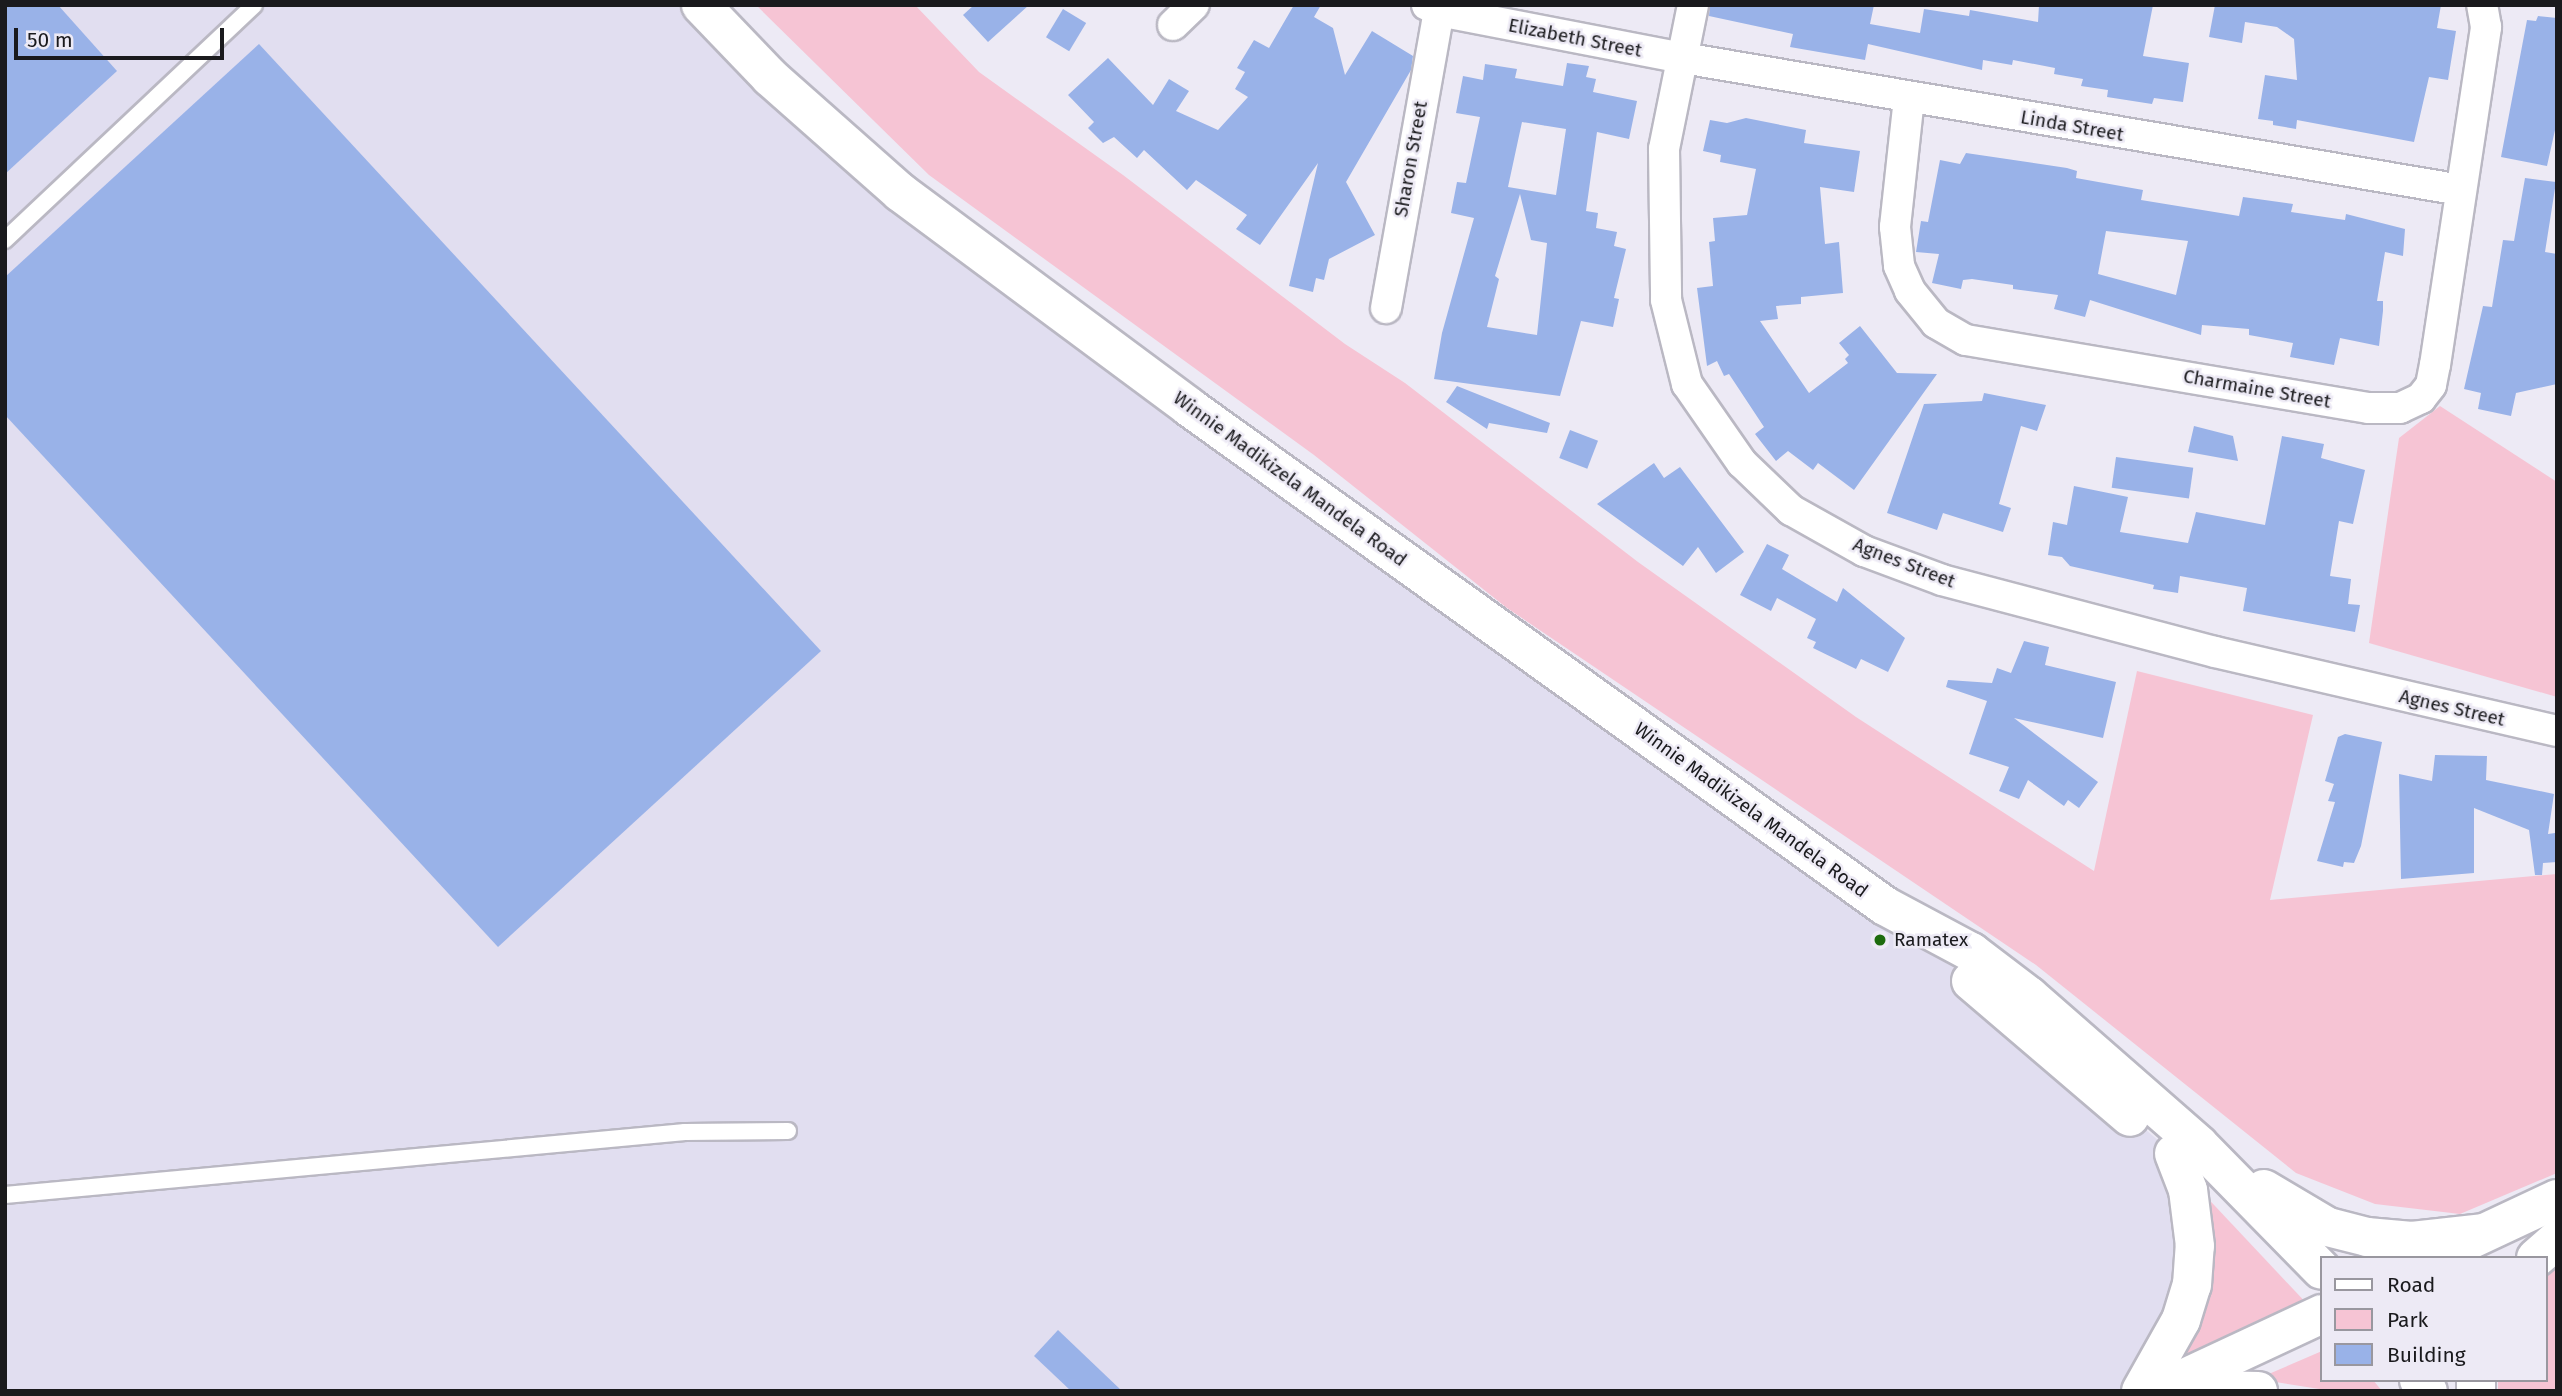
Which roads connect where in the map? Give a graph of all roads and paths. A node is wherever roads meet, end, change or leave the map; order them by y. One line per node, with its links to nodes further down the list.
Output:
1 (254, 5): 9 (lane)
2 (701, 5): 13 (main road, Winnie Madikizela Mandela Road)
3 (1693, 5): 6 (street, Agnes Street)
4 (2482, 5): 8 (street, Charmaine Street)
5 (1433, 8): 6 (street, Elizabeth Street); 10 (street, Sharon Street)
6 (1683, 58): 7 (street, Linda Street); 11 (street, Agnes Street)
7 (1909, 97): 8 (street, Linda Street); 8 (street, Charmaine Street)
8 (2461, 190)
9 (5, 240)
10 (1386, 308)
11 (2557, 731)
12 (788, 1131): 14 (lane)
13 (2186, 1149): 18 (main road); 21 (main road, Winnie Madikizela Mandela Road); 22 (main road, Winnie Madikizela Mandela Road); 26 (main road)
14 (5, 1195)
15 (2557, 1199): 18 (main road)
16 (2557, 1228): 18 (main road)
17 (2557, 1240): 20 (main road)
18 (2487, 1245): 19 (main road)
19 (2442, 1256)
20 (2538, 1256)
21 (2320, 1268)
22 (2320, 1297)
23 (2320, 1315): 27 (main road)
24 (2320, 1339): 25 (main road)
25 (2209, 1390): 28 (main road)
26 (2141, 1391)
27 (2157, 1391)
28 (2258, 1391)

